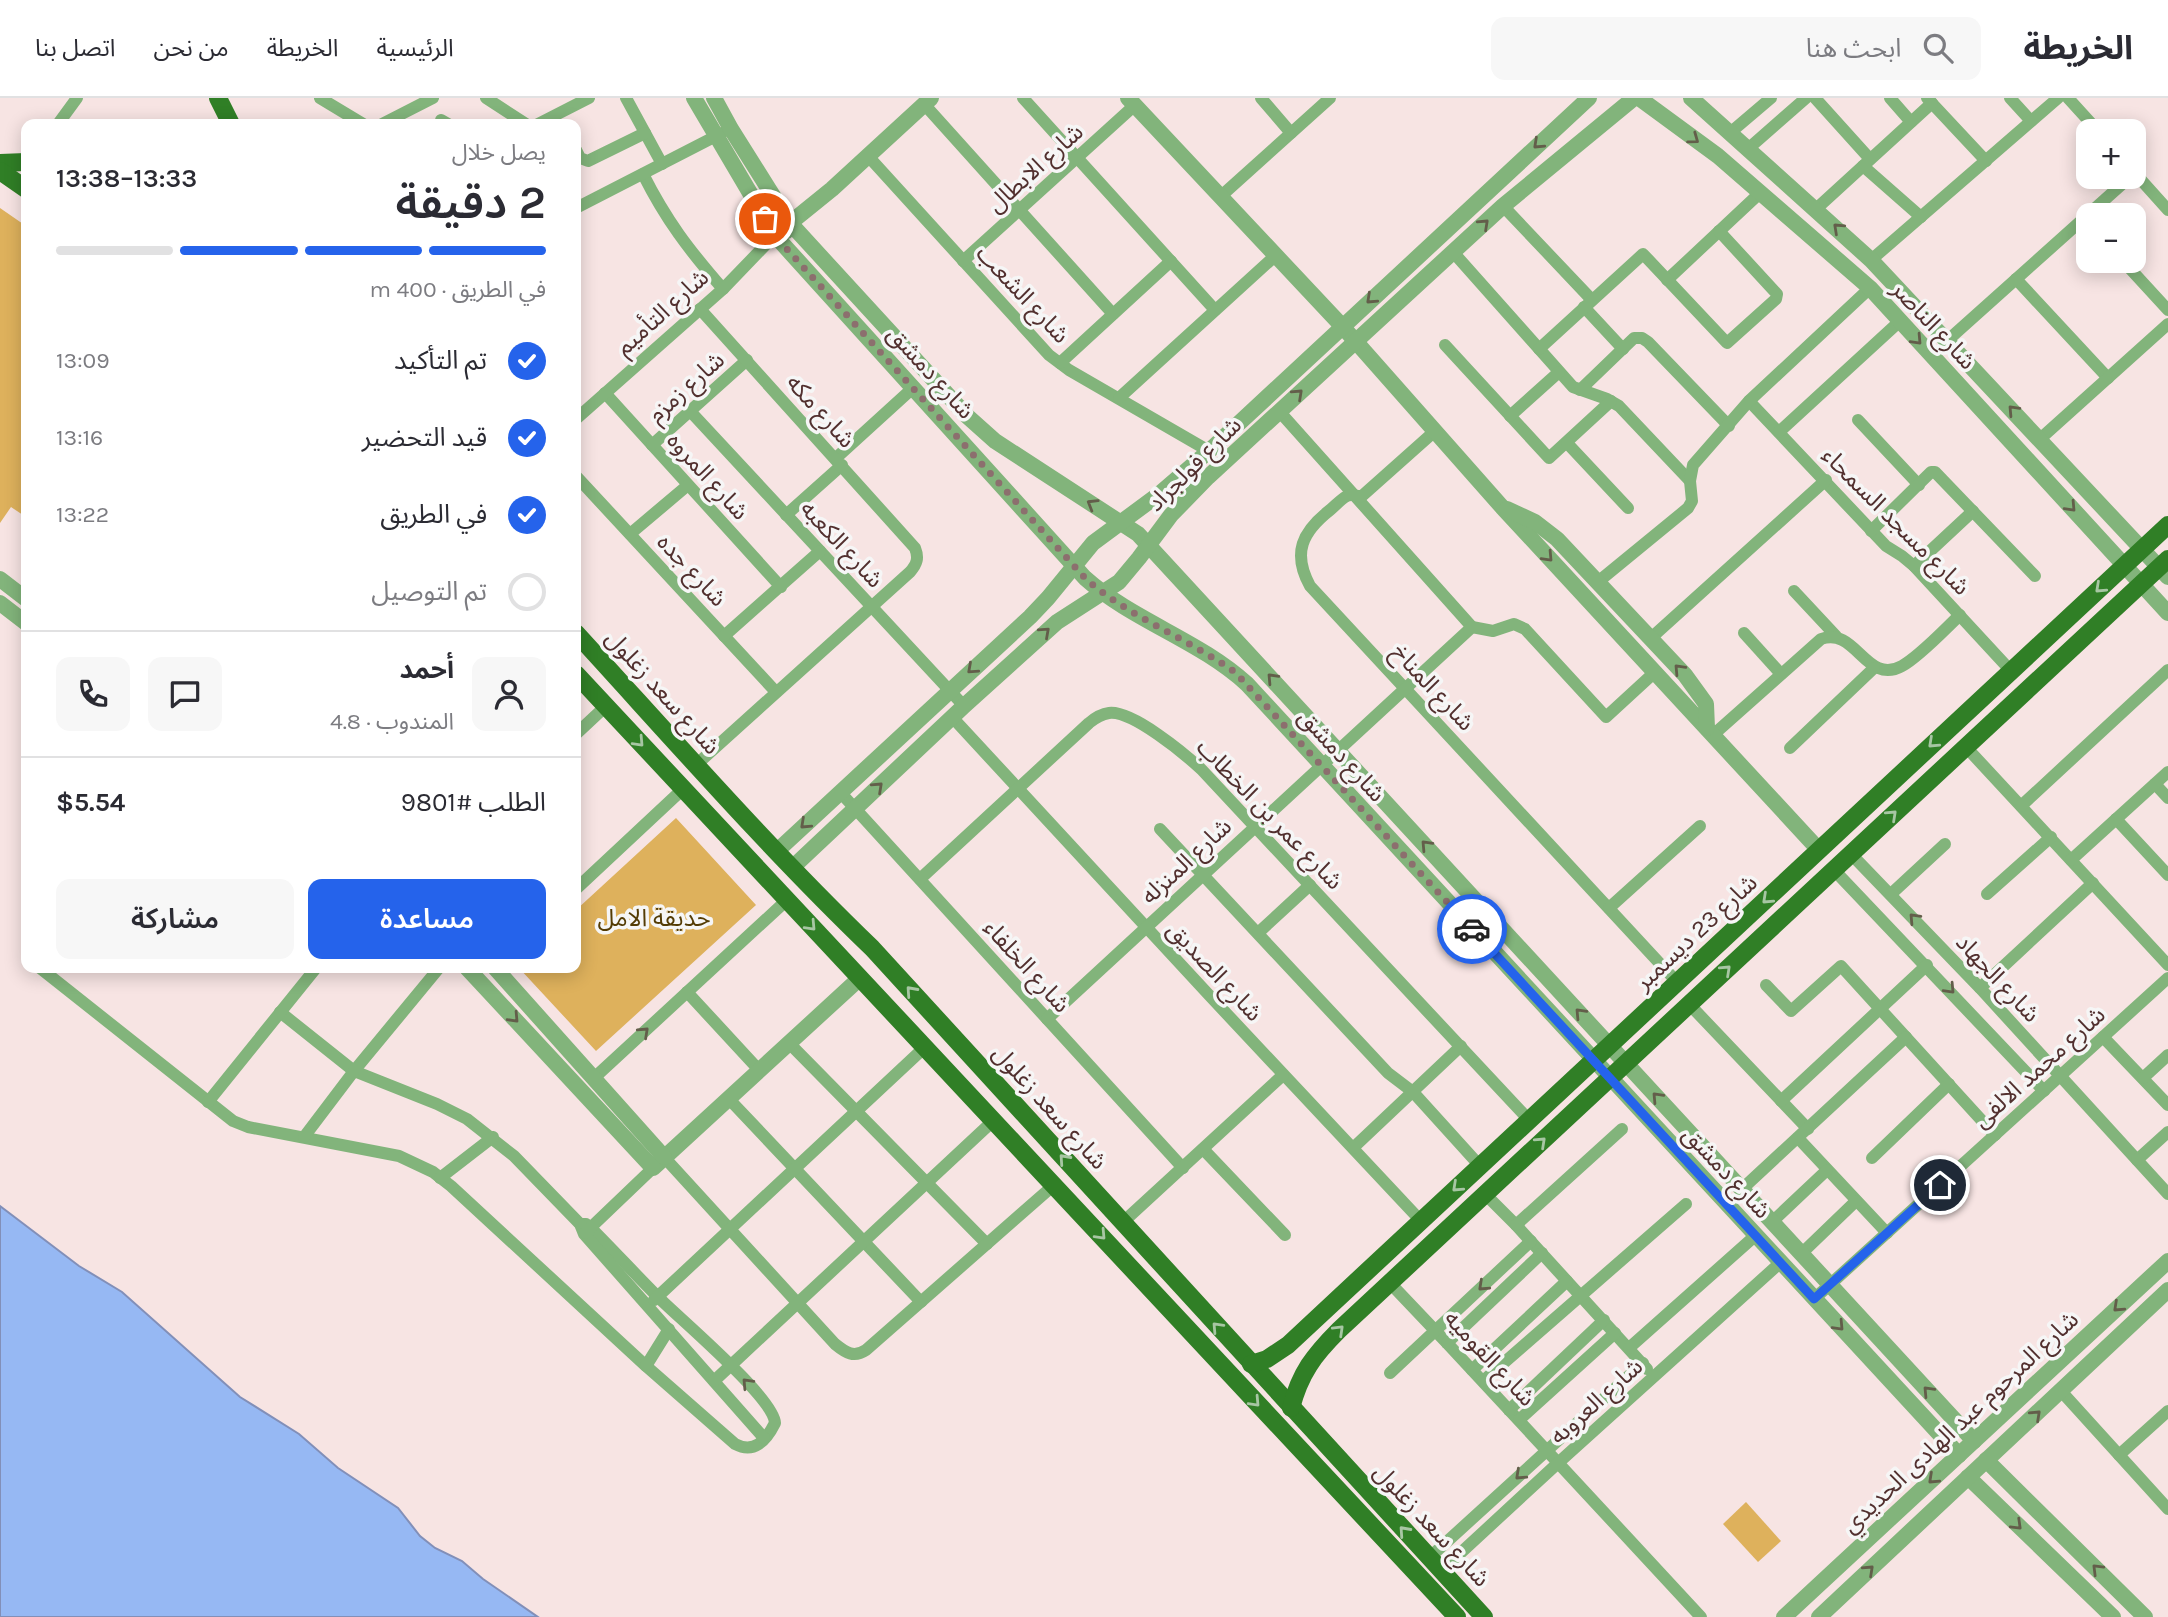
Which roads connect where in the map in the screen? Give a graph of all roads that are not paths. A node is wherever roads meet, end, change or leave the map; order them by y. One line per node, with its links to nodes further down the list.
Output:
1 (77, 98): 26 (street)
2 (218, 98): 27 (main road)
3 (320, 98): 28 (street)
4 (433, 98): 29 (street)
5 (486, 98): 30 (street)
6 (626, 98): 38 (street)
7 (694, 98): 36 (street, شارع دمشق)
8 (714, 98): 36 (street, شارع دمشق)
9 (1023, 98): 42 (street)
10 (1261, 98): 37 (street)
11 (1330, 98): 37 (street)
12 (1588, 98): 85 (street, شارع فولجراد, one-way to 85)
13 (1637, 98): 53 (street, شارع الناصر, one-way to 53); 57 (street, شارع فولجراد)
14 (1691, 98): 35 (street, شارع الناصر)
15 (1771, 98): 35 (street)
16 (1806, 98): 39 (street)
17 (1815, 98): 45 (street)
18 (1890, 98): 34 (street)
19 (2010, 98): 33 (street)
20 (2058, 98): 33 (street)
21 (2068, 98): 32 (street)
22 (578, 100): 31 (street)
23 (927, 101): 40 (street, شارع التأميم); 59 (street)
24 (1929, 101): 34 (street); 43 (street)
25 (1131, 102): 42 (street, شارع الابطال); 54 (street)
26 (62, 119)
27 (228, 119)
28 (355, 119)
29 (392, 119)
30 (518, 119)
31 (560, 119)
32 (2087, 119)
33 (2031, 121): 43 (street)
34 (1911, 122): 45 (street)
35 (1731, 132): 39 (street, شارع الناصر)
36 (724, 133): 47 (street); 62 (street, شارع دمشق); 65 (street, شارع دمشق)
37 (1291, 133): 54 (street)
38 (645, 134): 41 (street); 47 (street)
39 (1749, 148): 58 (street, شارع الناصر)
40 (868, 156): 62 (street, شارع التأميم); 69 (street, شارع الشعب)
41 (581, 158)
42 (1077, 158): 59 (street, شارع الابطال); 70 (street)
43 (1986, 161): 61 (street)
44 (21, 162): 46 (main road)
45 (1867, 162): 58 (street); 61 (street)
46 (0, 163)
47 (662, 164): 49 (street)
48 (0, 171): 50 (main road)
49 (643, 174): 56 (street); 75 (street)
50 (21, 180)
51 (2146, 187): 60 (street)
52 (2117, 189): 55 (street)
53 (1761, 192): 64 (street); 74 (street, شارع الناصر)
54 (1220, 197): 67 (street)
55 (2103, 203)
56 (581, 205)
57 (1503, 206): 66 (street, شارع فولجراد, one-way to 57); 76 (street)
58 (1816, 209): 68 (street, شارع الناصر, one-way to 58)
59 (1020, 210): 69 (street, شارع الابطال); 81 (street)
60 (2168, 210)
61 (1921, 217): 68 (street)
62 (790, 223): 65 (street, شارع التأميم); 77 (street, شارع دمشق)
63 (2076, 229): 72 (street)
64 (1719, 231): 73 (street); 73 (street)
65 (775, 235): 75 (street, شارع التأميم); 83 (street, شارع دمشق)
66 (1453, 252): 87 (street, شارع فولجراد); 89 (street)
67 (1275, 256): 79 (street); 85 (street)
68 (1871, 260): 86 (street, شارع الناصر)
69 (964, 261): 92 (street, شارع الشعب)
70 (1171, 261): 79 (street); 81 (street)
71 (2134, 273): 80 (street)
72 (2017, 279): 86 (street); 94 (street)
73 (1667, 280): 76 (street)
74 (1870, 288): 82 (street, شارع الناصر); 100 (street)
75 (723, 289): 78 (street, شارع التأميم)
76 (1588, 304): 89 (street); 90 (street)
77 (869, 308): 83 (street); 124 (street, شارع دمشق, one-way to 77)
78 (700, 309): 91 (street, شارع مكه); 97 (street, شارع التأميم)
79 (1215, 310): 98 (street)
80 (2168, 310)
81 (1113, 314): 92 (street)
82 (1900, 321): 108 (street); 133 (street, شارع الناصر, one-way to 133)
83 (854, 322): 95 (street, شارع دمشق)
84 (2168, 324): 94 (street)
85 (1342, 326): 87 (street); 112 (street, شارع فولجراد)
86 (1948, 340): 109 (street, شارع الناصر, one-way to 86)
87 (1355, 341): 102 (street, شارع فولجراد, one-way to 87); 107 (street)
88 (1445, 345): 104 (street)
89 (1539, 349): 93 (street)
90 (1623, 349): 96 (street); 106 (street)
91 (747, 360): 101 (street, شارع زمزم); 113 (street, شارع مكه)
92 (1060, 363): 98 (street, شارع الشعب)
93 (1559, 372): 96 (street); 104 (street)
94 (2108, 378): 109 (street)
95 (914, 387): 113 (street); 131 (street, شارع دمشق)
96 (1580, 390): 99 (street)
97 (605, 393): 103 (street, شارع التأميم); 111 (street, شارع المروه)
98 (1119, 398): 112 (street, شارع الشعب)
99 (1611, 401): 110 (street); 116 (street)
100 (1749, 401): 106 (street); 108 (street, شارع مسجد السمحاء)
101 (690, 411): 111 (street, شارع زمزم); 123 (street, شارع الكعبه)
102 (1279, 411): 119 (street); 128 (street, شارع فولجراد)
103 (581, 415)
104 (1510, 416): 110 (street)
105 (1857, 420): 118 (street)
106 (1729, 426): 116 (street)
107 (1435, 431): 119 (street, شارع المناخ); 120 (street)
108 (1779, 432): 114 (street, شارع مسجد السمحاء)
109 (2040, 439): 129 (street, شارع الناصر)
110 (1566, 443): 121 (street)
111 (652, 445): 117 (street, شارع المروه)
112 (1209, 451): 124 (street, شارع فولجراد)
113 (839, 461): 123 (street); 144 (street, شارع مكه)
114 (1826, 480): 126 (street, شارع مسجد السمحاء); 153 (street)
115 (581, 481): 127 (street, شارع جده)
116 (1690, 481): 137 (street)
117 (688, 485): 127 (street); 139 (street, شارع المروه)
118 (1919, 485): 122 (street); 126 (street)
119 (1353, 495): 148 (street); 160 (street, شارع المناخ)
120 (1502, 507): 137 (street); 157 (street, one-way to 157)
121 (1628, 508)
122 (1973, 511): 132 (street); 135 (street)
123 (786, 514): 130 (street, شارع الكعبه)
124 (1121, 522): 128 (street, شارع دمشق); 131 (street, شارع فولجراد)
125 (2168, 525): 129 (main road, شارع 23 ديسمبر)
126 (1871, 531): 132 (street, شارع مسجد السمحاء)
127 (630, 534): 150 (street, شارع جده)
128 (1149, 545): 141 (street, شارع فولجراد); 169 (street, شارع دمشق, one-way to 128)
129 (2142, 549): 133 (main road, شارع 23 ديسمبر); 134 (street, شارع الناصر)
130 (820, 551): 139 (street); 144 (street, شارع الكعبه)
131 (1074, 565): 141 (street, شارع دمشق); 161 (street, شارع فولجراد, one-way to 161)
132 (1914, 566): 146 (street, شارع مسجد السمحاء)
133 (2125, 566): 138 (street, شارع الناصر); 156 (main road, شارع 23 ديسمبر, one-way to 156)
134 (2165, 568): 138 (main road, شارع 23 ديسمبر)
135 (2035, 576)
136 (0, 579): 142 (street)
137 (1599, 581): 153 (street)
138 (2141, 584): 145 (street, شارع الناصر); 167 (main road, شارع 23 ديسمبر)
139 (780, 587): 150 (street)
140 (1794, 591): 151 (street)
141 (1104, 593): 164 (street, شارع فولجراد, one-way to 141); 171 (street, شارع دمشق)
142 (21, 595)
143 (0, 603): 147 (street)
144 (871, 607): 161 (street, شارع الكعبه); 162 (street)
145 (2168, 613)
146 (1960, 615): 154 (street); 156 (street, شارع مسجد السمحاء)
147 (21, 619)
148 (1472, 627): 157 (street); 160 (street, شارع المنزله)
149 (1744, 633): 158 (street)
150 (724, 636): 162 (street, شارع جده)
151 (1836, 636): 154 (street); 158 (street)
152 (581, 638): 170 (main road, شارع سعد زغلول)
153 (1650, 638): 166 (street, one-way to 153)
154 (1874, 668): 168 (street)
155 (2168, 670): 180 (street)
156 (2011, 671): 173 (main road, شارع 23 ديسمبر, one-way to 173)
157 (1655, 672): 166 (street)
158 (1781, 674): 166 (street)
159 (581, 679): 163 (main road, شارع سعد زغلول)
160 (1405, 688): 169 (street, شارع المنزله); 203 (street, شارع المناخ)
161 (949, 689): 164 (street, شارع الكعبه); 177 (street, شارع فولجراد)
162 (776, 692): 170 (street)
163 (606, 706): 165 (street); 175 (main road, شارع سعد زغلول, one-way to 175)
164 (958, 712): 176 (street, شارع الصديق); 181 (street, شارع فولجراد, one-way to 164)
165 (581, 729)
166 (1710, 731): 189 (street)
167 (1965, 747): 178 (main road, شارع 23 ديسمبر); 180 (street)
168 (1790, 748)
169 (1338, 750): 171 (street, شارع المنزله); 228 (street, شارع دمشق, one-way to 169)
170 (696, 765): 188 (main road, شارع سعد زغلول)
171 (1321, 766): 183 (street, شارع المنزله); 232 (street, شارع دمشق)
172 (2168, 772): 174 (street)
173 (1898, 776): 178 (main road); 189 (main road, شارع 23 ديسمبر)
174 (2155, 784): 179 (street); 182 (street)
175 (683, 789): 197 (street); 202 (main road, شارع سعد زغلول)
176 (1017, 789): 183 (street, شارع عمر بن الخطاب); 196 (street, شارع عمر بن الخطاب); 204 (street, شارع الصديق)
177 (840, 792): 181 (street, شارع الخلفاء); 188 (street, شارع فولجراد, one-way to 188)
178 (1915, 794): 190 (main road, شارع 23 ديسمبر, one-way to 178)
179 (2168, 798)
180 (2021, 806): 186 (street)
181 (855, 808): 192 (street, شارع فولجراد); 196 (street, شارع الخلفاء)
182 (2116, 819): 191 (street); 195 (street)
183 (1255, 826): 194 (street, شارع المنزله); 199 (street, شارع عمر بن الخطاب)
184 (1700, 826): 203 (street)
185 (1160, 829): 194 (street)
186 (2051, 837): 191 (street); 201 (street)
187 (1945, 844): 200 (street)
188 (777, 850): 192 (main road, شارع سعد زغلول)
189 (1819, 850): 217 (main road, شارع 23 ديسمبر, one-way to 217)
190 (1851, 854): 193 (main road, شارع 23 ديسمبر); 200 (street, شارع الجهاد)
191 (2071, 860): 198 (street)
192 (793, 867): 233 (main road, شارع سعد زغلول, one-way to 192)
193 (1834, 870): 206 (street, شارع الجهاد); 221 (main road, شارع 23 ديسمبر, one-way to 193)
194 (1203, 874): 204 (street, شارع المنزله); 205 (street)
195 (2168, 875)
196 (920, 879): 224 (street, شارع الخلفاء)
197 (581, 881)
198 (2093, 883): 207 (street); 219 (street)
199 (1310, 886): 205 (street); 229 (street, شارع عمر بن الخطاب)
200 (1891, 894): 219 (street, شارع الجهاد, one-way to 200)
201 (1987, 894)
202 (787, 900): 214 (main road, شارع سعد زغلول, one-way to 214); 220 (street)
203 (1609, 908): 217 (street, شارع المناخ)
204 (1146, 927): 224 (street, شارع المنزله); 237 (street, شارع الصديق)
205 (1258, 933): 246 (street)
206 (1927, 965): 222 (street); 245 (street, شارع الجهاد, one-way to 245)
207 (2168, 965)
208 (46, 973): 249 (street)
209 (312, 973): 223 (street)
210 (435, 973): 236 (street)
211 (472, 973): 216 (street)
212 (488, 973): 216 (street)
213 (499, 973): 239 (street)
214 (860, 978): 227 (street); 230 (main road, شارع سعد زغلول)
215 (2168, 978): 226 (street, شارع محمد الالفى)
216 (479, 980): 244 (street, one-way to 244)
217 (1677, 982): 228 (main road, شارع 23 ديسمبر)
218 (1766, 985): 222 (street)
219 (1980, 988): 238 (street, شارع الجهاد)
220 (687, 992): 235 (street); 239 (street, one-way to 220)
221 (1689, 1004): 234 (main road, شارع 23 ديسمبر); 248 (street)
222 (1880, 1009): 225 (street); 248 (street)
223 (280, 1012): 236 (street); 249 (street)
224 (1047, 1019): 267 (street, شارع الخلفاء)
225 (1906, 1037): 243 (street); 256 (street)
226 (2104, 1037): 238 (street, شارع محمد الالفى); 241 (street)
227 (789, 1043): 235 (street); 251 (street)
228 (1610, 1045): 232 (main road, شارع 23 ديسمبر); 234 (street, شارع دمشق)
229 (1461, 1046): 246 (street); 252 (street, شارع عمر بن الخطاب)
230 (925, 1047): 242 (main road, شارع سعد زغلول); 251 (street)
231 (2168, 1055): 241 (street)
232 (1593, 1060): 240 (street, شارع دمشق); 252 (main road, شارع 23 ديسمبر)
233 (976, 1062): 242 (main road); 279 (main road, شارع سعد زغلول, one-way to 233)
234 (1626, 1063): 240 (main road, شارع 23 ديسمبر); 272 (street, شارع دمشق, one-way to 234)
235 (759, 1070): 247 (street)
236 (354, 1071): 258 (street); 259 (street)
237 (1283, 1075): 260 (street, شارع الصديق); 261 (street)
238 (2060, 1076): 245 (street, شارع محمد الالفى); 263 (street, شارع الجهاد)
239 (594, 1078): 244 (street); 264 (street)
240 (1610, 1078): 273 (main road, شارع 23 ديسمبر, one-way to 240); 285 (street, شارع دمشق)
241 (2143, 1078): 250 (street)
242 (956, 1081): 253 (main road, شارع سعد زغلول)
243 (1949, 1084): 257 (street); 262 (street)
244 (581, 1090): 264 (street)
245 (2044, 1091): 257 (street, شارع محمد الالفى)
246 (1413, 1092): 260 (street); 265 (street)
247 (728, 1098): 264 (street); 266 (street)
248 (1780, 1101): 256 (street)
249 (208, 1102): 258 (street)
250 (2168, 1105)
251 (856, 1111): 266 (street); 270 (street)
252 (1529, 1120): 265 (main road, شارع 23 ديسمبر)
253 (993, 1121): 270 (street); 271 (main road, شارع سعد زغلول)
254 (1622, 1129): 280 (street)
255 (2168, 1132): 263 (street)
256 (1803, 1134): 268 (street); 272 (street)
257 (1996, 1135): 283 (street, شارع محمد الالفى)
258 (304, 1137): 269 (street)
259 (493, 1137): 269 (street); 281 (street)
260 (1353, 1147): 277 (street, شارع الصديق)
261 (1203, 1149): 267 (street); 284 (street)
262 (1872, 1158)
263 (2137, 1160): 274 (street, شارع الجهاد)
264 (658, 1162): 281 (street); 282 (street)
265 (1480, 1166): 277 (main road, شارع 23 ديسمبر, one-way to 277)
266 (795, 1168): 282 (street); 286 (street)
267 (1183, 1168): 279 (street)
268 (1827, 1170): 275 (street); 278 (street)
269 (440, 1178): 313 (street)
270 (926, 1183): 286 (street); 288 (street)
271 (1054, 1185): 288 (street); 336 (main road, شارع سعد زغلول, one-way to 336)
272 (1742, 1189): 278 (street, شارع دمشق)
273 (1485, 1194): 280 (street); 294 (main road, شارع 23 ديسمبر)
274 (2168, 1194)
275 (1856, 1201): 283 (street); 290 (street)
276 (1686, 1204): 297 (street)
277 (1422, 1221): 306 (main road, شارع 23 ديسمبر)
278 (1772, 1222): 290 (street, شارع دمشق)
279 (1122, 1223): 311 (main road, شارع سعد زغلول, one-way to 279)
280 (1516, 1225): 287 (street)
281 (585, 1228): 299 (street)
282 (730, 1229): 299 (street); 301 (street)
283 (1887, 1234): 295 (street, شارع محمد الالفى)
284 (1285, 1235)
285 (1755, 1236): 292 (street, شارع دمشق); 308 (street)
286 (863, 1241): 300 (street); 301 (street)
287 (1531, 1241): 289 (street); 304 (street, one-way to 304)
288 (987, 1244): 300 (street)
289 (1542, 1253): 293 (street); 307 (street)
290 (1801, 1254): 295 (street, شارع دمشق)
291 (2168, 1261): 325 (street, شارع المرحوم عبد الهادى الحديدي, one-way to 325)
292 (1780, 1263): 298 (street, شارع دمشق); 316 (street, شارع العروبه)
293 (1567, 1281): 297 (street); 314 (street)
294 (1390, 1283): 304 (street, شارع القوميه); 309 (main road, شارع 23 ديسمبر, one-way to 294)
295 (1830, 1285): 298 (street, شارع محمد الالفى); 325 (street, شارع دمشق, one-way to 295)
296 (2168, 1290): 319 (street, شارع المرحوم عبد الهادى الحديدي)
297 (1581, 1297): 302 (street); 318 (street)
298 (1814, 1299): 327 (street, شارع دمشق, one-way to 327)
299 (653, 1301): 303 (street); 312 (street)
300 (921, 1302): 301 (street)
301 (797, 1303): 312 (street)
302 (1604, 1320): 305 (street); 321 (street)
303 (669, 1329): 313 (street); 317 (street)
304 (1436, 1330): 307 (street, شارع القوميه); 315 (street)
305 (1615, 1333): 308 (street); 323 (street)
306 (1300, 1334): 309 (main road); 311 (main road, شارع 23 ديسمبر)
307 (1447, 1343): 314 (street, شارع القوميه)
308 (1629, 1348): 310 (street)
309 (1318, 1350): 320 (main road, شارع 23 ديسمبر)
310 (1643, 1363): 316 (street); 326 (street)
311 (1251, 1364): 320 (main road, شارع سعد زغلول)
312 (730, 1365): 317 (street); 324 (street, one-way to 312)
313 (646, 1366): 324 (street)
314 (1472, 1370): 318 (street, شارع القوميه)
315 (1390, 1373)
316 (1654, 1377): 330 (street, شارع العروبه)
317 (714, 1381): 324 (street)
318 (1483, 1381): 321 (street, شارع القوميه)
319 (2062, 1391): 328 (street); 329 (street, شارع المرحوم عبد الهادى الحديدي, one-way to 319)
320 (1291, 1408): 335 (main road, شارع سعد زغلول, one-way to 320)
321 (1510, 1410): 323 (street, شارع القوميه)
322 (2168, 1410): 328 (street)
323 (1519, 1420): 326 (street, شارع القوميه)
324 (764, 1438)
325 (1974, 1441): 327 (street, شارع المرحوم عبد الهادى الحديدي)
326 (1547, 1450): 330 (street, شارع القوميه); 335 (street, one-way to 335)
327 (1959, 1455): 333 (street, شارع المرحوم عبد الهادى الحديدي, one-way to 333)
328 (2119, 1455): 332 (street)
329 (1986, 1461): 331 (street, شارع المرحوم عبد الهادى الحديدي); 342 (street, one-way to 329)
330 (1558, 1463): 335 (street, شارع العروبه); 338 (street, شارع القوميه)
331 (1968, 1477): 334 (street, شارع المرحوم عبد الهادى الحديدي); 341 (street, one-way to 341)
332 (2166, 1502)
333 (1881, 1527): 334 (street); 339 (street, شارع المرحوم عبد الهادى الحديدي)
334 (1899, 1542): 340 (street, شارع المرحوم عبد الهادى الحديدي, one-way to 334)
335 (1435, 1564): 337 (main road, شارع سعد زغلول)
336 (1457, 1617)
337 (1484, 1617)
338 (1701, 1617)
339 (1784, 1617)
340 (1821, 1617)
341 (2113, 1617)
342 (2145, 1617)

